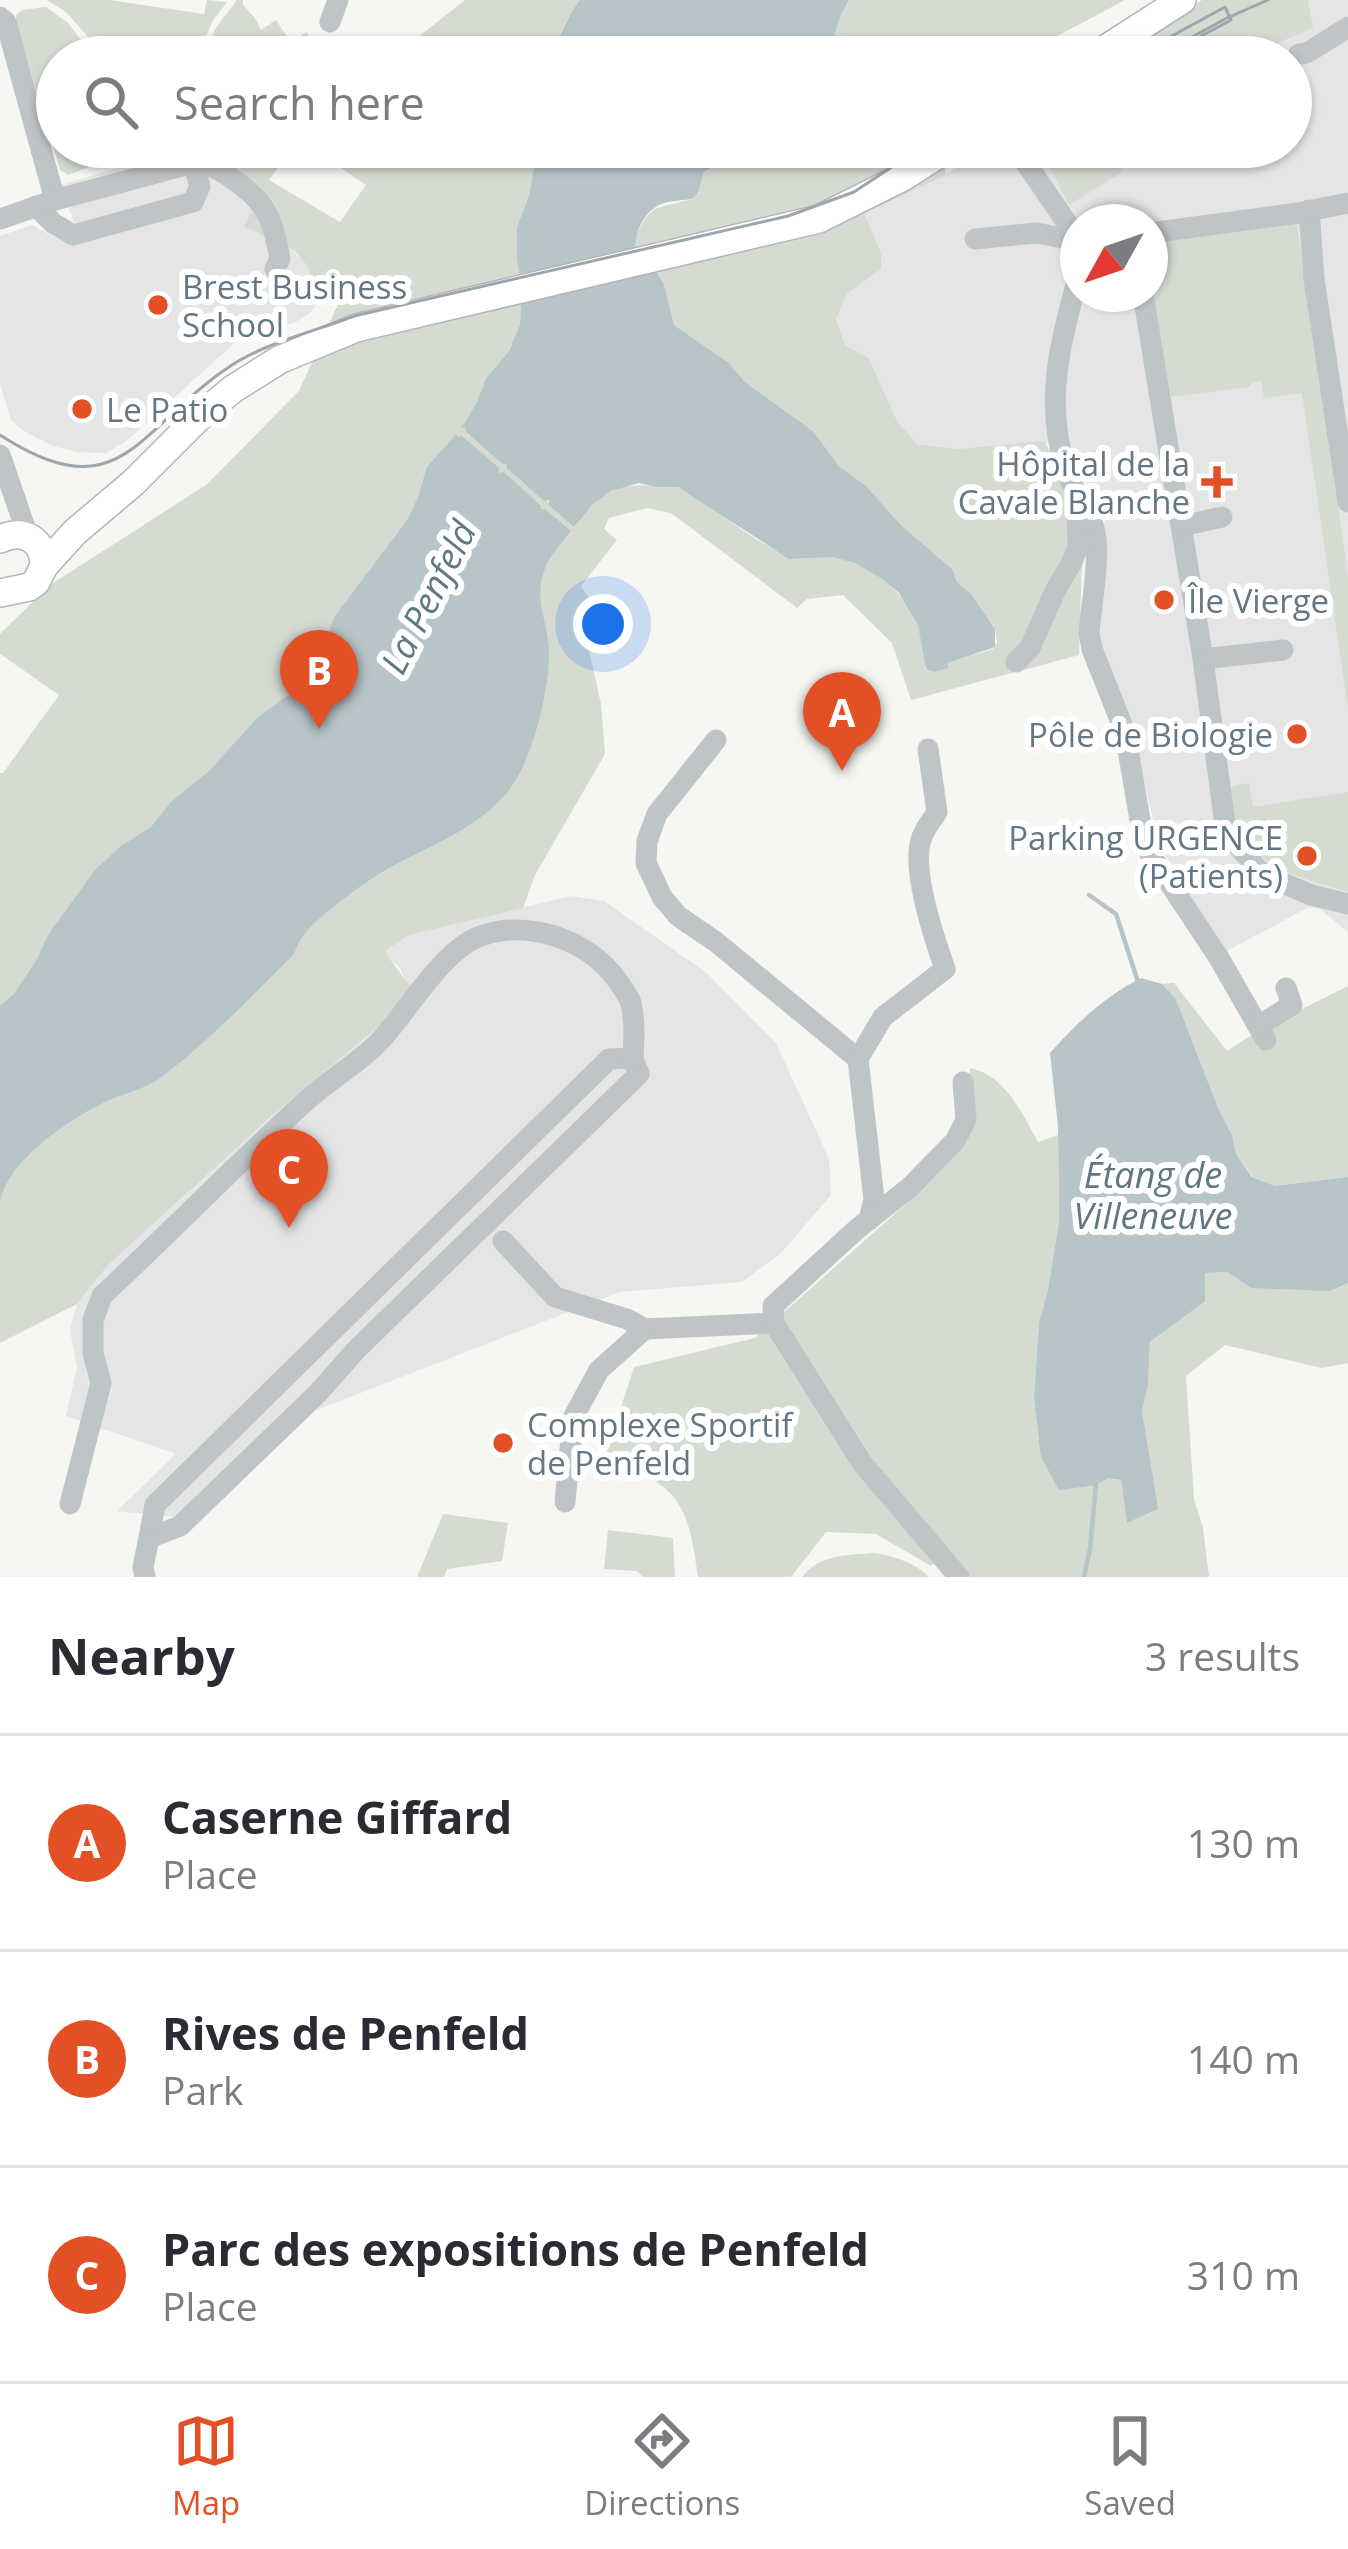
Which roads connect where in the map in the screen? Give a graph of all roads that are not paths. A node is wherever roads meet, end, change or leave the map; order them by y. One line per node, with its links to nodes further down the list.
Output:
1 (1182, 0): 4 (main road)
2 (0, 17): 6 (street)
3 (1348, 27): 5 (street)
4 (1126, 36)
5 (1312, 50)
6 (36, 161)
7 (37, 168): 13 (street)
8 (174, 168): 13 (street)
9 (195, 168): 13 (street)
10 (214, 168): 21 (street)
11 (917, 168): 28 (main road)
12 (1031, 168): 15 (street)
13 (45, 203): 17 (street)
14 (1348, 203): 16 (street)
15 (1060, 210)
16 (1309, 210): 18 (street); 24 (street)
17 (0, 219)
18 (1168, 231)
19 (1060, 237): 20 (street)
20 (975, 239)
21 (275, 269)
22 (1069, 312): 27 (street)
23 (1146, 312): 30 (street)
24 (1338, 371): 26 (street)
25 (0, 455): 31 (street)
26 (1348, 502)
27 (1083, 507): 36 (street); 40 (street)
28 (92, 516): 31 (main road); 32 (main road)
29 (1222, 517): 30 (street)
30 (1182, 526): 35 (street)
31 (20, 538): 32 (main road)
32 (44, 566): 33 (main road)
33 (4, 589)
34 (1283, 650): 35 (street)
35 (1203, 659): 39 (street)
36 (1016, 662)
37 (716, 740): 42 (street)
38 (928, 749): 42 (street)
39 (1348, 904)
40 (1286, 988)
41 (633, 1058): 49 (street); 50 (street); 50 (street)
42 (859, 1059): 44 (street)
43 (963, 1082): 44 (street)
44 (869, 1220): 46 (street)
45 (503, 1241): 47 (street)
46 (774, 1323): 47 (street); 52 (street)
47 (636, 1324): 48 (street)
48 (565, 1502)
49 (70, 1504)
50 (149, 1538): 51 (street)
51 (145, 1577)
52 (959, 1577)

